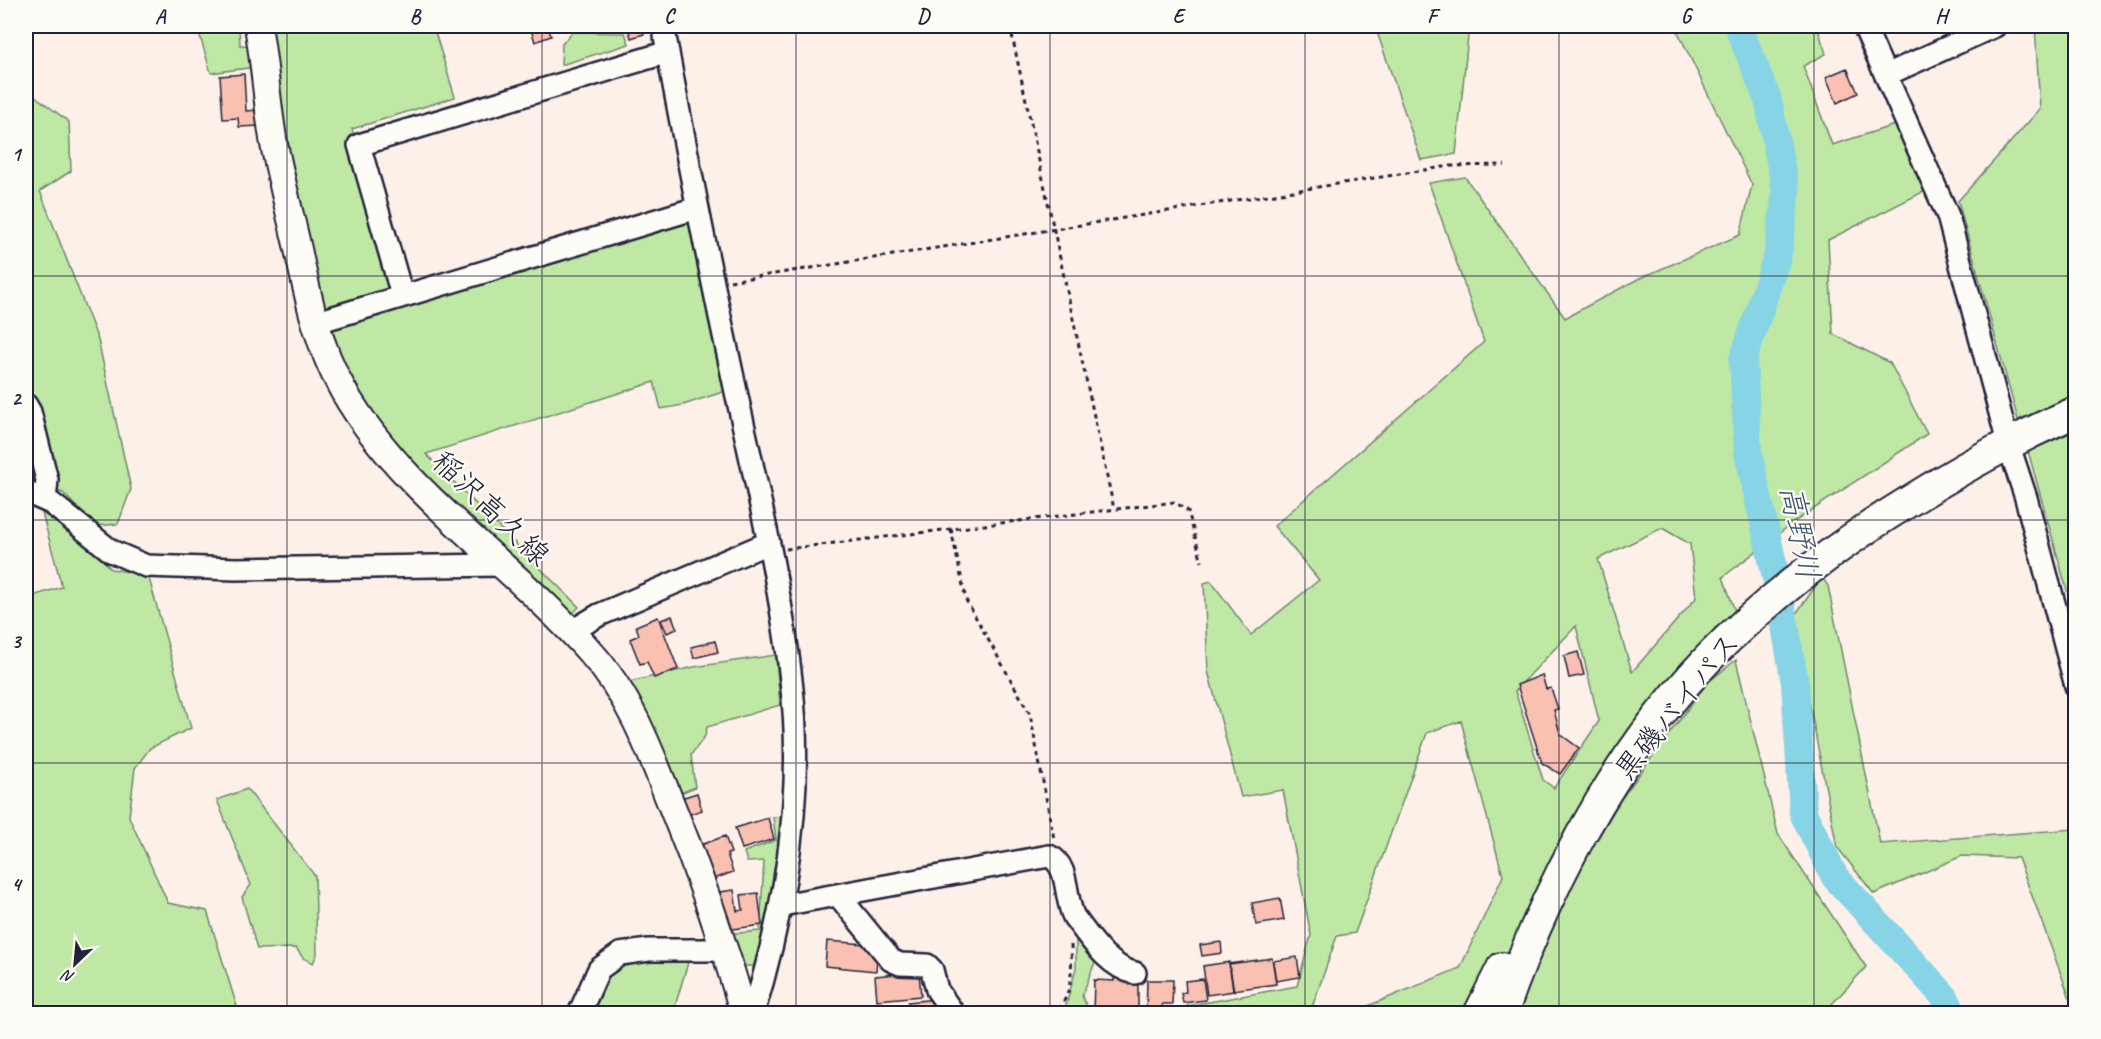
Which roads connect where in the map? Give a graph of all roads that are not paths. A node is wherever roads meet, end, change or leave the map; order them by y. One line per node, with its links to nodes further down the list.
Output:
1 (258, 26): 9 (main road, 稲沢高久線)
2 (663, 26): 5 (street)
3 (1864, 26): 6 (street)
4 (1995, 26): 6 (street)
5 (668, 52): 7 (street); 8 (street)
6 (1886, 75): 12 (street)
7 (697, 208): 8 (street); 15 (street)
8 (402, 295): 9 (street)
9 (314, 323): 16 (main road, 稲沢高久線)
10 (26, 405): 14 (street)
11 (2070, 414): 12 (highway, 黒磯バイパス)
12 (2008, 443): 18 (street); 21 (highway, 黒磯バイパス)
13 (26, 492): 14 (street)
14 (45, 500): 16 (street)
15 (769, 547): 17 (street); 20 (street)
16 (502, 565): 17 (main road, 稲沢高久線)
17 (572, 632): 22 (main road, 稲沢高久線)
18 (2076, 687)
19 (838, 895): 20 (street); 23 (street); 27 (street)
20 (782, 905): 26 (street)
21 (1529, 939): 28 (highway); 29 (highway, 黒磯バイパス); 30 (highway)
22 (726, 950): 24 (street); 25 (main road, 稲沢高久線)
23 (1135, 973)
24 (579, 1014)
25 (744, 1014)
26 (753, 1014)
27 (954, 1014)
28 (1479, 1014)
29 (1502, 1014)
30 (1511, 1014)

